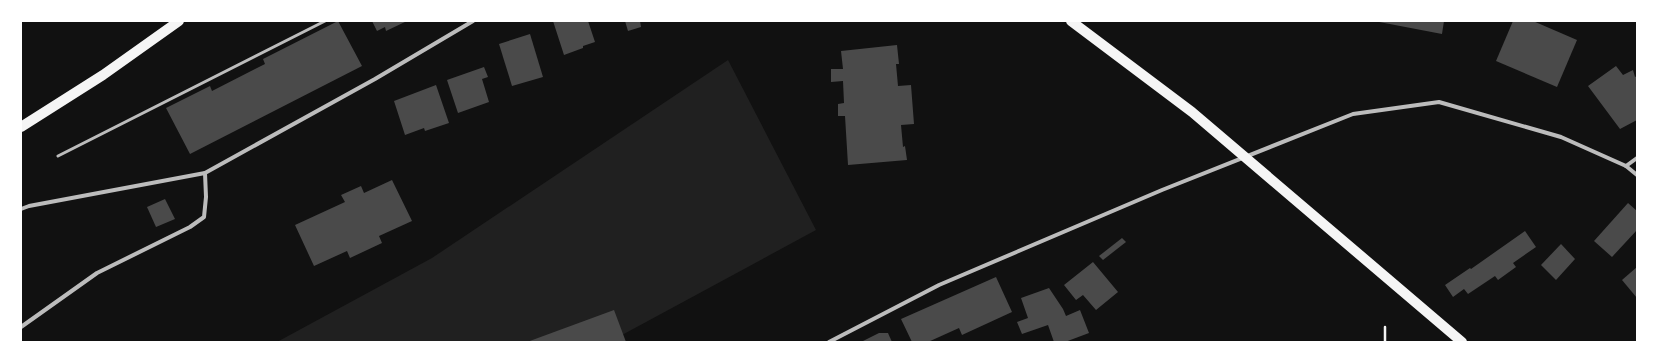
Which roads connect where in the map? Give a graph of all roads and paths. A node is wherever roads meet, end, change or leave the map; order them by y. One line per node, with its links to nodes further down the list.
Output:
1 (179, 21): 5 (main road)
2 (326, 21): 6 (lane)
3 (473, 21): 9 (street)
4 (1071, 21): 16 (main road)
5 (21, 127)
6 (58, 156)
7 (1637, 158): 8 (street)
8 (1626, 166): 10 (street); 14 (street)
9 (205, 173): 11 (street); 12 (street)
10 (1637, 175)
11 (21, 208)
12 (21, 327)
13 (1385, 327): 15 (path)
14 (829, 342)
15 (1384, 342)
16 (1462, 342)

